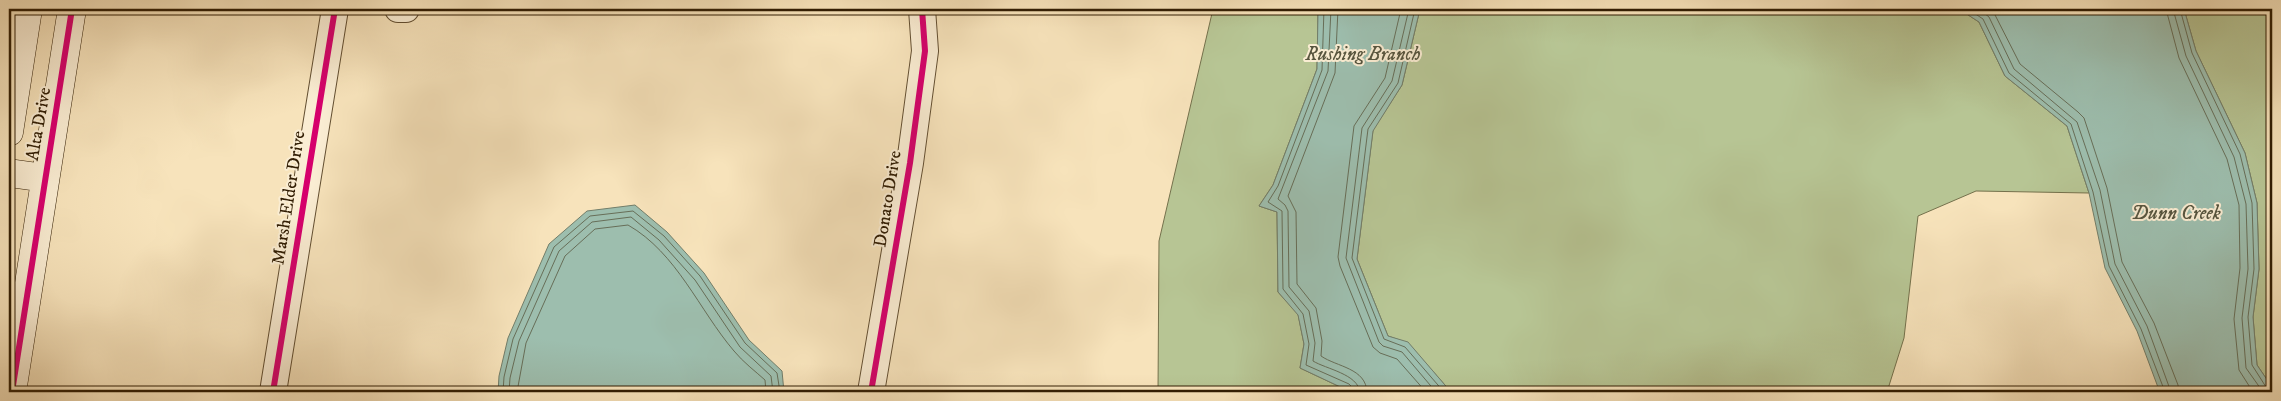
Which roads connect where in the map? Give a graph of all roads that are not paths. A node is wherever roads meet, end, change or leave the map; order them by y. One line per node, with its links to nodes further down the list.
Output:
1 (28, 9): 7 (street, Alta Drive)
2 (72, 9): 9 (street, Alta Drive)
3 (335, 9): 11 (street, Marsh Elder Drive)
4 (398, 9): 5 (street)
5 (406, 9)
6 (922, 9): 12 (street, Donato Drive)
7 (9, 132)
8 (9, 173): 9 (street)
9 (45, 178): 10 (street, Alta Drive)
10 (12, 392)
11 (272, 392)
12 (871, 392)

